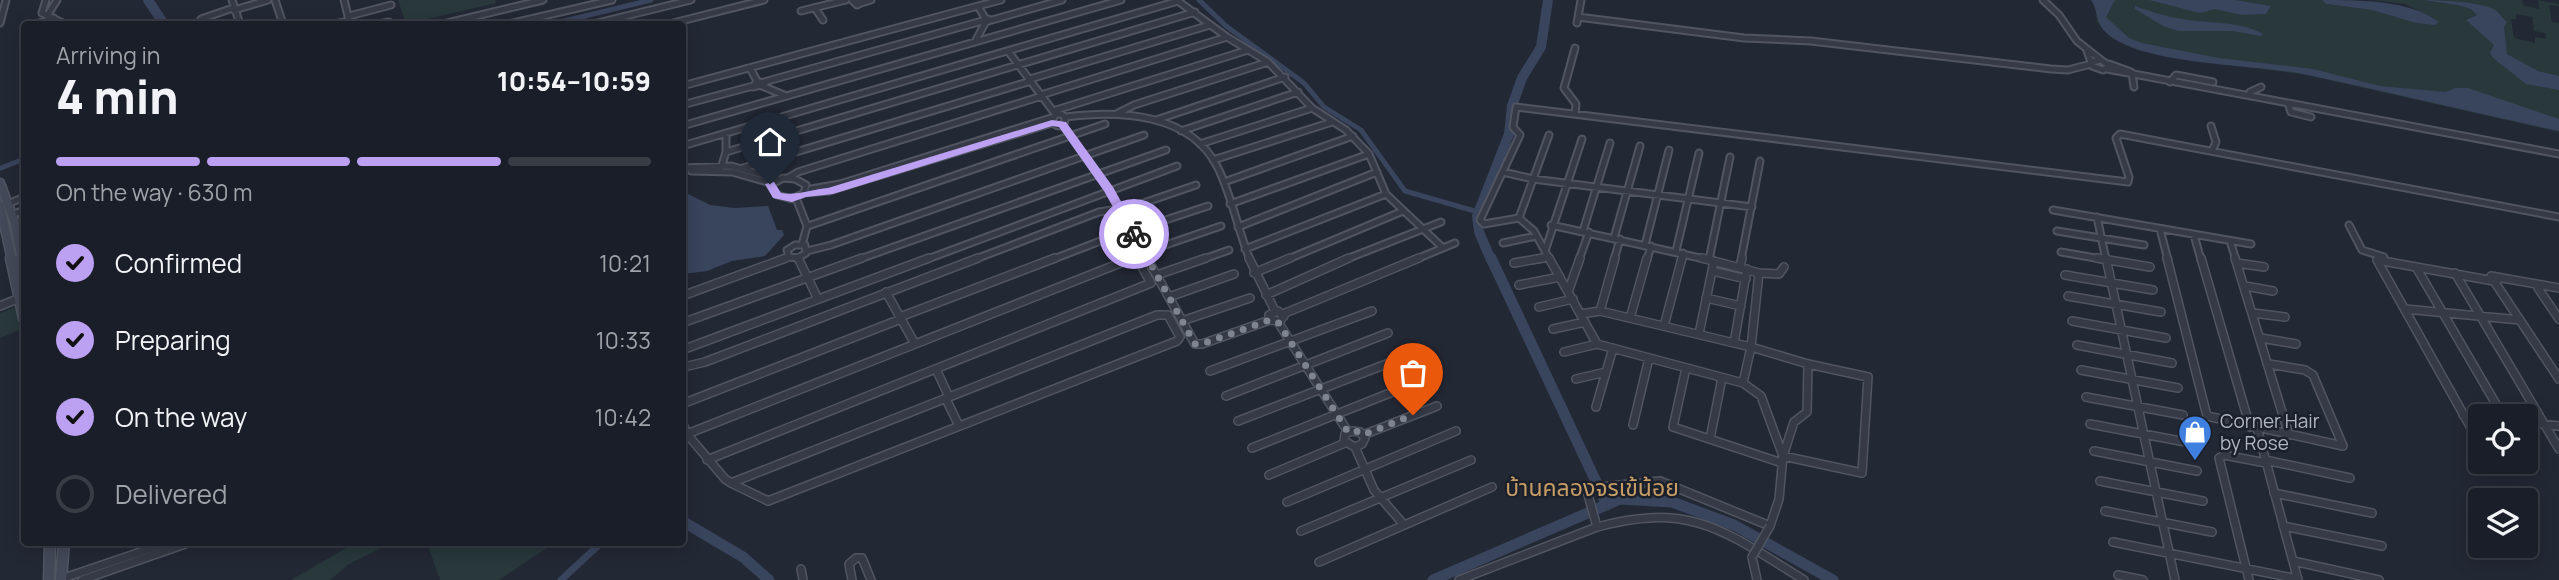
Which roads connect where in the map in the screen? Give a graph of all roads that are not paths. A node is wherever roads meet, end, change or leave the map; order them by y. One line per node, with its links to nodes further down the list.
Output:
1 (6, 0): 40 (street)
2 (46, 0): 27 (street)
3 (57, 0): 27 (street)
4 (232, 0): 25 (street)
5 (268, 0): 25 (street)
6 (275, 0): 33 (street)
7 (346, 0): 34 (street)
8 (543, 0): 35 (street)
9 (611, 0): 36 (street)
10 (691, 0): 37 (street)
11 (764, 0): 38 (street)
12 (836, 0): 24 (street)
13 (846, 0): 24 (street)
14 (852, 0): 21 (street)
15 (871, 0): 21 (street)
16 (1001, 0): 23 (street)
17 (1062, 0): 39 (street)
18 (1121, 0): 44 (street)
19 (1581, 0): 43 (street)
20 (2043, 0): 49 (street)
21 (860, 4)
22 (391, 5): 34 (street)
23 (978, 6): 39 (street); 55 (street)
24 (815, 8): 29 (street)
25 (234, 9): 28 (street); 32 (street)
26 (1195, 12): 41 (street); 48 (street); 53 (street)
27 (51, 17): 30 (street); 31 (street)
28 (201, 19)
29 (823, 20)
30 (42, 21)
31 (59, 21)
32 (239, 21)
33 (282, 21)
34 (349, 21)
35 (456, 21)
36 (522, 21)
37 (605, 21)
38 (681, 21)
39 (986, 21): 44 (street); 64 (street)
40 (0, 23)
41 (1210, 25): 42 (street); 61 (street)
42 (1227, 37): 46 (street); 71 (street)
43 (1786, 41): 47 (street); 56 (street)
44 (975, 42): 70 (street)
45 (1575, 48): 73 (street)
46 (1248, 50): 51 (street); 80 (street)
47 (1787, 50)
48 (1008, 51): 53 (street); 90 (street)
49 (2087, 51): 50 (street); 52 (street)
50 (2101, 60): 52 (street); 54 (street)
51 (1268, 62): 60 (street); 77 (street)
52 (2091, 63): 56 (street); 57 (street)
53 (1020, 66): 61 (street); 103 (street)
54 (2108, 67): 57 (street); 58 (street)
55 (750, 68): 64 (street); 65 (street)
56 (2081, 68): 57 (street)
57 (2098, 69)
58 (2134, 74): 62 (street); 66 (street)
59 (2211, 75): 63 (street)
60 (1285, 77): 69 (street); 83 (street)
61 (1031, 80): 71 (street); 113 (street)
62 (2170, 82): 63 (street); 68 (street)
63 (2213, 82): 68 (street)
64 (759, 84): 70 (street); 75 (street)
65 (686, 85)
66 (2134, 87)
67 (2261, 88): 72 (street)
68 (2214, 90): 72 (street)
69 (1298, 92): 76 (street); 89 (street)
70 (786, 96): 87 (street)
71 (1042, 96): 80 (street); 118 (street)
72 (2250, 96): 74 (street)
73 (1572, 101): 78 (street); 79 (street)
74 (2288, 103): 82 (street); 106 (street)
75 (686, 104)
76 (1312, 108): 84 (street); 97 (street)
77 (1118, 113): 81 (street); 83 (street)
78 (1565, 113): 79 (street); 116 (street)
79 (1575, 114): 102 (street)
80 (1053, 117): 81 (street); 85 (street); 129 (street)
81 (1066, 117): 85 (street)
82 (2311, 117)
83 (1156, 120): 89 (street)
84 (1332, 122): 94 (street); 109 (street)
85 (1062, 124): 93 (street)
86 (1105, 124): 93 (street)
87 (686, 125)
88 (2211, 126): 102 (street)
89 (1181, 131): 97 (street)
90 (726, 133): 98 (street); 103 (street)
91 (1144, 135): 107 (street)
92 (1549, 135): 119 (street)
93 (1070, 136): 107 (street); 150 (street)
94 (1353, 136): 105 (street); 121 (street)
95 (1581, 139): 124 (street)
96 (1610, 143): 126 (street)
97 (1200, 144): 109 (street)
98 (686, 145)
99 (1640, 146): 128 (street)
100 (1166, 150): 117 (street)
101 (1669, 150): 131 (street)
102 (2212, 151): 144 (street)
103 (726, 152): 112 (street)
104 (1699, 153): 134 (street)
105 (1369, 154): 115 (street); 136 (street)
106 (2559, 154)
107 (1084, 155): 117 (street); 172 (street)
108 (1730, 157): 135 (street)
109 (1213, 160): 121 (street)
110 (1760, 161): 139 (street)
111 (1177, 166): 127 (street)
112 (722, 168): 113 (street); 114 (street); 123 (street)
113 (743, 168): 120 (street)
114 (686, 170)
115 (1377, 172): 130 (street); 152 (street)
116 (1503, 172): 119 (street); 146 (street)
117 (1097, 173): 127 (street); 197 (street)
118 (788, 178): 120 (street); 129 (street)
119 (1533, 178): 124 (street); 146 (street)
120 (777, 179): 123 (street)
121 (1223, 182): 136 (street)
122 (0, 183): 137 (main road)
123 (771, 183): 133 (street)
124 (1567, 183): 126 (street); 148 (street)
125 (1196, 185): 141 (street)
126 (1597, 187): 128 (street); 157 (street)
127 (1109, 190): 141 (street); 217 (street)
128 (1628, 191): 131 (street); 161 (street)
129 (805, 192): 133 (street)
130 (1386, 194): 142 (street); 170 (street)
131 (1658, 194): 134 (street); 167 (street)
132 (21, 198): 137 (street)
133 (796, 198): 150 (street)
134 (1688, 198): 135 (street); 174 (street)
135 (1721, 202): 139 (street); 180 (street)
136 (1230, 204): 152 (street)
137 (4, 205): 145 (main road)
138 (1208, 206): 155 (street)
139 (1752, 206): 188 (street)
140 (2053, 210): 143 (street)
141 (1120, 211): 155 (street)
142 (1403, 211): 153 (street); 190 (street)
143 (2097, 217): 154 (street); 160 (street)
144 (2559, 217)
145 (8, 218): 181 (main road); 207 (main road)
146 (1519, 218): 159 (street)
147 (1441, 222): 153 (street)
148 (1553, 225): 157 (street); 176 (street)
149 (2349, 225): 204 (street)
150 (808, 226): 165 (street)
151 (1221, 226): 173 (street)
152 (1238, 227): 170 (street)
153 (1423, 229): 169 (street); 211 (street)
154 (2161, 229): 158 (street); 301 (street)
155 (1132, 231): 173 (street)
156 (2057, 231): 160 (street)
157 (1586, 232): 161 (street); 209 (street)
158 (2194, 234): 162 (street); 301 (street)
159 (1536, 236): 164 (street); 176 (street)
160 (2099, 238): 168 (street); 179 (street)
161 (1617, 239): 167 (street); 226 (street)
162 (2230, 241): 166 (street); 183 (street)
163 (1455, 243): 169 (street)
164 (1503, 243)
165 (802, 244): 172 (street); 177 (street)
166 (2251, 244)
167 (1648, 245): 174 (street); 233 (street)
168 (2144, 245)
169 (1443, 248): 230 (street)
170 (1245, 249): 190 (street)
171 (1228, 250): 194 (street)
172 (807, 251): 178 (street)
173 (1145, 252): 194 (street)
174 (1679, 252): 180 (street); 243 (street)
175 (2060, 252): 179 (street)
176 (1547, 254): 182 (street); 196 (street)
177 (789, 257): 178 (street); 210 (street)
178 (798, 258): 197 (street)
179 (2104, 260): 185 (street); 200 (street)
180 (1712, 261): 188 (street); 189 (street)
181 (21, 263)
182 (1514, 263)
183 (2237, 263): 186 (street); 202 (street)
184 (1784, 267): 191 (street)
185 (2150, 267)
186 (2264, 267)
187 (2416, 267): 193 (street); 223 (street); 229 (street)
188 (1744, 268): 191 (street); 198 (street)
189 (1712, 271): 198 (street); 216 (street)
190 (1254, 273): 211 (street)
191 (1759, 273): 256 (street)
192 (1234, 274): 214 (street)
193 (2455, 274): 199 (street); 232 (street)
194 (1157, 275): 214 (street)
195 (2065, 275): 200 (street)
196 (1560, 277): 201 (street); 209 (street)
197 (806, 278): 217 (street); 241 (street)
198 (1746, 279): 221 (street)
199 (2494, 281): 203 (street); 237 (street)
200 (2109, 282): 205 (street); 219 (street)
201 (1519, 285)
202 (2245, 286): 206 (street); 228 (street)
203 (2539, 288): 204 (street); 236 (street)
204 (2559, 289)
205 (2153, 290)
206 (2273, 290)
207 (21, 291)
208 (886, 292): 235 (street); 235 (street); 267 (street)
209 (1568, 292): 218 (street)
210 (686, 295)
211 (1266, 295): 225 (street)
212 (2068, 296): 219 (street)
213 (21, 297): 220 (street)
214 (1169, 297): 238 (street)
215 (1250, 298): 238 (street)
216 (1706, 298): 221 (street); 247 (street)
217 (818, 299): 257 (street)
218 (1573, 299): 222 (street); 231 (street)
219 (2114, 304): 227 (street); 245 (street)
220 (0, 306)
221 (1741, 306): 251 (street)
222 (1539, 307)
223 (2405, 309): 229 (street); 291 (street)
224 (1372, 310): 250 (street)
225 (1275, 311): 230 (street); 239 (street)
226 (1600, 311): 231 (street); 233 (street)
227 (2161, 312)
228 (2253, 313): 234 (street); 249 (street)
229 (2443, 313): 232 (street); 285 (street)
230 (1283, 314): 239 (street)
231 (1581, 314): 242 (street)
232 (2481, 316): 237 (street); 298 (street)
233 (1630, 317): 243 (street)
234 (2285, 317)
235 (901, 318): 252 (street); 284 (street)
236 (2559, 319)
237 (2520, 320): 275 (street)
238 (1182, 321): 239 (street)
239 (1274, 321): 250 (street)
240 (2073, 321): 245 (street)
241 (686, 322)
242 (1585, 322): 244 (street); 253 (street)
243 (1664, 326): 247 (street)
244 (1553, 329)
245 (2120, 329): 248 (street); 260 (street)
246 (1388, 333): 266 (street)
247 (1699, 334): 251 (street)
248 (2166, 338)
249 (2261, 338): 254 (street); 265 (street)
250 (1291, 342): 266 (street); 271 (street)
251 (1734, 343): 256 (street)
252 (915, 344): 269 (street); 304 (street)
253 (1597, 344): 258 (street); 259 (street)
254 (2296, 344)
255 (2077, 345): 260 (street)
256 (1751, 347): 264 (street); 278 (street)
257 (686, 348)
258 (1613, 348): 262 (street); 272 (street)
259 (1564, 352)
260 (2125, 354): 263 (street); 276 (street)
261 (1402, 358): 280 (street)
262 (1649, 358): 268 (street); 297 (street)
263 (2172, 362)
264 (1808, 364): 317 (street); 317 (street)
265 (2269, 364): 307 (street); 307 (street)
266 (1306, 365): 280 (street); 281 (street)
267 (686, 366)
268 (1686, 368): 273 (street); 308 (street)
269 (936, 369): 283 (street); 315 (street)
270 (2081, 370): 276 (street)
271 (1210, 372)
272 (1606, 372): 274 (street); 288 (street)
273 (1722, 378): 278 (street); 308 (street)
274 (1576, 379)
275 (2559, 379)
276 (2131, 380): 279 (street); 287 (street)
277 (1420, 381): 289 (street)
278 (1744, 383): 317 (street)
279 (2178, 388)
280 (1321, 389): 289 (street); 293 (street)
281 (1226, 396)
282 (2086, 397): 287 (street)
283 (947, 398): 299 (street); 299 (street); 325 (street)
284 (686, 402)
285 (2496, 404)
286 (1437, 405): 306 (street)
287 (2137, 406): 290 (street); 305 (street)
288 (1596, 407)
289 (1337, 414): 303 (street); 312 (street)
290 (2183, 415)
291 (2463, 415): 292 (street); 295 (street)
292 (2468, 416)
293 (1238, 421)
294 (2090, 424): 305 (street)
295 (2468, 424)
296 (2538, 424): 298 (street)
297 (1633, 425)
298 (2547, 425): 300 (street); 313 (street)
299 (959, 426): 325 (street)
300 (2559, 426)
301 (2253, 427): 307 (street); 319 (street)
302 (1457, 431): 320 (street)
303 (1348, 432): 306 (street); 309 (street)
304 (687, 434): 315 (street)
305 (2143, 434): 310 (street); 318 (street)
306 (1363, 435): 311 (street)
307 (2289, 435)
308 (1710, 439): 317 (street)
309 (1345, 443): 311 (street); 322 (street)
310 (2191, 443)
311 (1355, 447): 320 (street)
312 (1252, 448)
313 (2559, 449)
314 (2095, 452): 318 (street)
315 (707, 460): 325 (street)
316 (1471, 460): 329 (street)
317 (1783, 460): 337 (street)
318 (2150, 462): 321 (street); 327 (street)
319 (2266, 462): 323 (street); 328 (street); 352 (street)
320 (1363, 469): 329 (street); 331 (street)
321 (2197, 471)
322 (1269, 475)
323 (2350, 478)
324 (2100, 481): 327 (street)
325 (730, 483)
326 (1492, 487): 335 (street)
327 (2156, 491): 330 (street); 334 (street)
328 (2274, 493): 333 (street); 338 (street)
329 (1380, 498): 335 (street); 339 (street)
330 (2203, 501)
331 (1287, 502)
332 (2105, 511): 334 (street)
333 (2372, 513)
334 (2163, 522): 340 (street); 347 (street)
335 (1404, 525): 349 (street)
336 (1596, 525): 337 (street); 360 (street); 362 (street)
337 (1770, 526): 361 (street, bridge)
338 (2283, 526): 346 (street); 348 (street)
339 (1301, 531)
340 (2212, 532)
341 (2113, 542): 347 (street)
342 (50, 546): 354 (main road)
343 (64, 546): 355 (main road)
344 (160, 546): 350 (street)
345 (177, 546): 350 (street)
346 (2382, 546)
347 (2169, 555): 352 (street); 364 (street)
348 (2293, 561): 366 (street); 367 (street)
349 (1320, 562)
350 (113, 565): 355 (street); 356 (street)
351 (801, 569): 357 (street)
352 (2246, 570): 365 (street); 366 (street)
353 (2118, 575): 363 (street)
354 (49, 580)
355 (61, 580)
356 (82, 580)
357 (803, 580)
358 (852, 580): 359 (street)
359 (871, 580)
360 (1459, 580)
361 (1757, 580)
362 (1804, 580)
363 (2143, 580)
364 (2175, 580)
365 (2249, 580)
366 (2298, 580)
367 (2379, 580)

